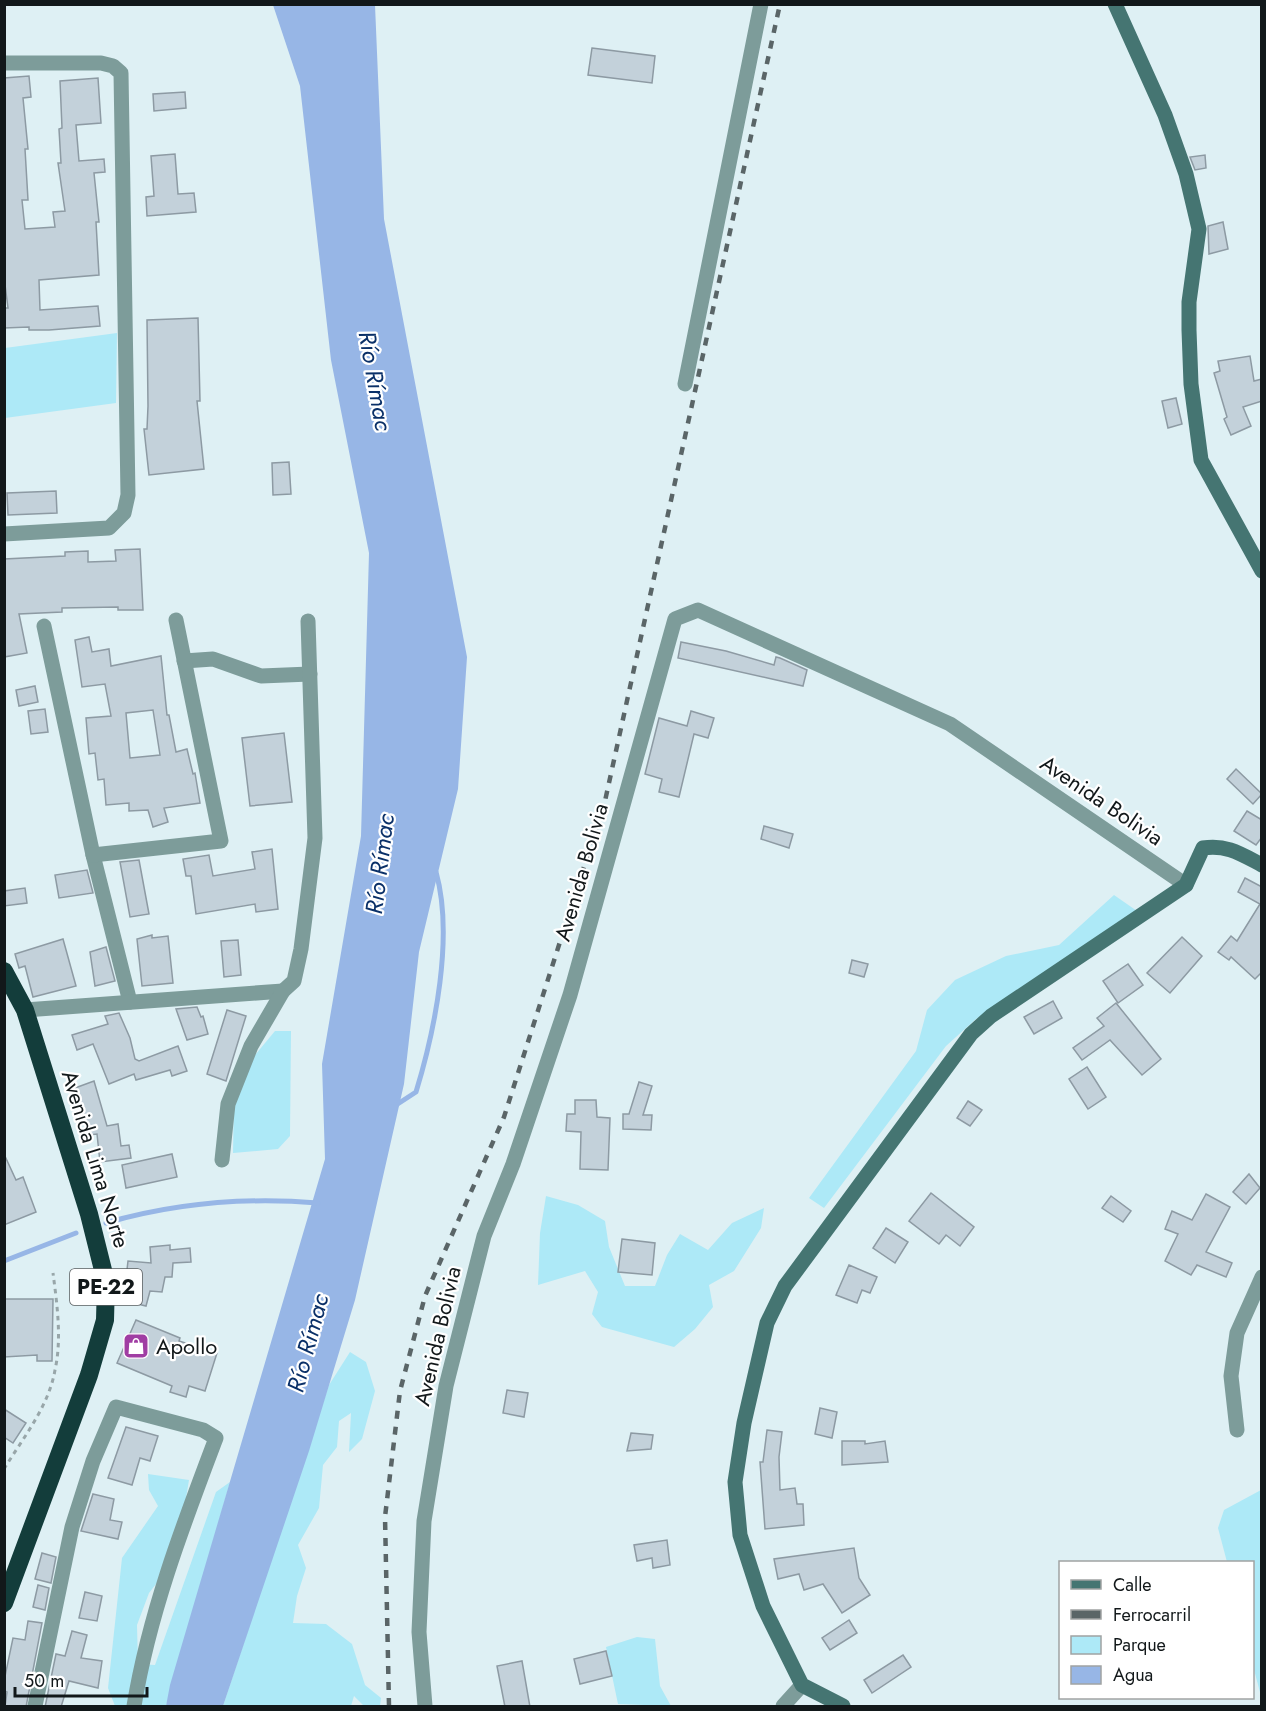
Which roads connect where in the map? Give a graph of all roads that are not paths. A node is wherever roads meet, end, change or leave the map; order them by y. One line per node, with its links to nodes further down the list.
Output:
1 (761, 4): 4 (street)
2 (1115, 4): 6 (street)
3 (4, 63): 5 (street)
4 (685, 384)
5 (4, 534)
6 (1262, 571)
7 (176, 620): 10 (street)
8 (308, 621): 11 (street)
9 (44, 626): 12 (street)
10 (184, 661): 11 (street); 12 (street)
11 (310, 674): 16 (street)
12 (93, 855): 17 (street)
13 (1262, 865): 14 (street)
14 (1186, 885): 23 (street); 26 (street, Avenida Bolivia)
15 (4, 971): 18 (highway, Avenida Lima Norte / PE-22)
16 (283, 991): 17 (street); 19 (street)
17 (130, 1002): 18 (street)
18 (26, 1010): 22 (highway, Avenida Lima Norte / PE-22)
19 (222, 1160)
20 (1262, 1277): 21 (street)
21 (1237, 1430)
22 (4, 1603)
23 (802, 1685): 27 (street); 28 (street)
24 (35, 1707): 25 (street)
25 (134, 1707)
26 (425, 1707)
27 (783, 1707)
28 (843, 1707)

